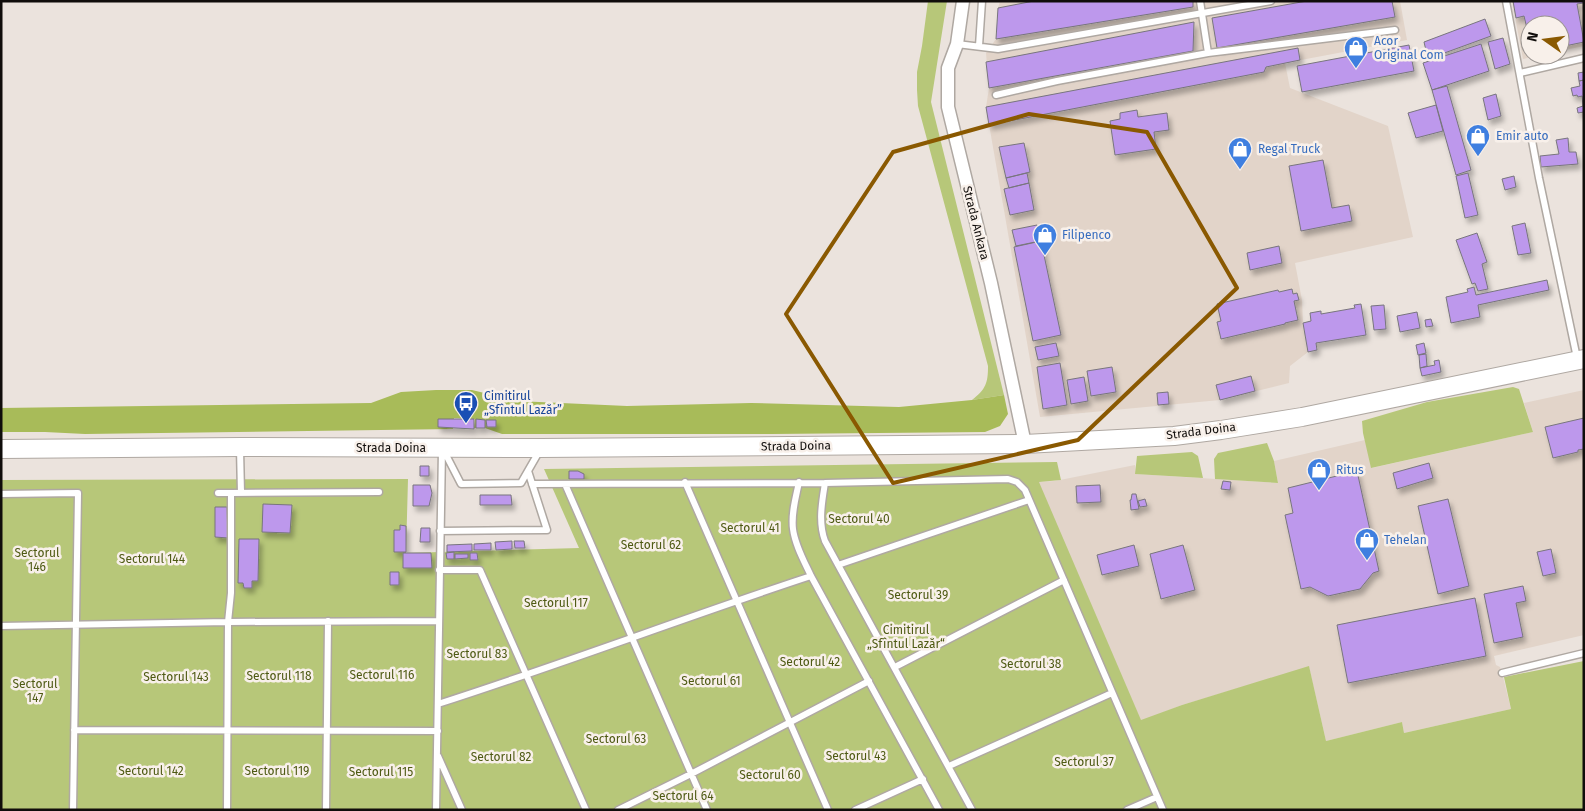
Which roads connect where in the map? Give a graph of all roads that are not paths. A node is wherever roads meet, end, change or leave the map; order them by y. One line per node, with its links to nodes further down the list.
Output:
1 (982, 1): 9 (lane)
2 (1200, 1): 6 (lane)
3 (1271, 1): 6 (lane)
4 (1506, 1): 12 (lane)
5 (966, 3): 8 (street, Strada Ankara)
6 (1202, 13): 9 (lane); 10 (lane)
7 (1395, 30): 10 (lane)
8 (956, 44): 9 (lane); 15 (street, Strada Ankara)
9 (979, 46)
10 (1208, 53): 13 (lane)
11 (1584, 58): 12 (lane)
12 (1520, 73): 14 (lane)
13 (996, 94)
14 (1581, 359): 15 (main road, Strada Doina)
15 (1024, 444): 19 (main road, Strada Doina)
16 (240, 447): 17 (main road, Strada Doina); 18 (main road, Strada Doina); 29 (lane)
17 (1, 448)
18 (442, 448): 19 (main road, Strada Doina); 20 (lane); 32 (lane)
19 (541, 448): 20 (lane)
20 (528, 471): 24 (lane)
21 (684, 482): 22 (lane); 25 (lane); 37 (lane)
22 (799, 482): 23 (lane); 35 (lane)
23 (825, 483): 31 (lane); 33 (lane)
24 (532, 484): 25 (lane); 32 (lane)
25 (564, 484): 43 (lane)
26 (379, 492): 29 (lane)
27 (218, 493): 28 (lane)
28 (231, 493): 29 (lane); 40 (lane)
29 (241, 493)
30 (1, 494): 41 (lane)
31 (1029, 500): 33 (lane); 36 (lane)
32 (440, 532): 34 (lane)
33 (838, 565): 45 (lane)
34 (439, 570): 39 (lane); 47 (lane)
35 (812, 576): 37 (lane); 48 (lane)
36 (1064, 580): 45 (lane); 49 (lane)
37 (736, 601): 43 (lane); 51 (lane)
38 (328, 621): 39 (lane); 40 (lane); 54 (lane)
39 (439, 621): 50 (lane)
40 (228, 622): 41 (lane); 52 (lane)
41 (75, 625): 42 (lane); 53 (lane)
42 (1, 626)
43 (633, 638): 47 (lane); 58 (lane)
44 (1584, 653): 46 (lane)
45 (895, 668): 57 (lane)
46 (1502, 673)
47 (527, 676): 50 (lane); 66 (lane)
48 (869, 681): 51 (lane); 59 (lane)
49 (1112, 693): 57 (lane); 60 (lane)
50 (438, 704): 55 (lane)
51 (790, 722): 58 (lane); 69 (lane)
52 (228, 729): 53 (lane); 54 (lane); 62 (lane)
53 (74, 730): 61 (lane)
54 (327, 730): 55 (lane); 63 (lane)
55 (438, 731): 56 (lane)
56 (437, 754): 64 (lane); 65 (lane)
57 (949, 766): 72 (lane)
58 (691, 774): 67 (lane); 68 (lane)
59 (922, 779): 70 (lane); 71 (lane)
60 (1157, 797): 73 (lane); 74 (lane)
61 (73, 810)
62 (227, 810)
63 (326, 810)
64 (436, 810)
65 (462, 810)
66 (586, 810)
67 (618, 810)
68 (707, 810)
69 (828, 810)
70 (855, 810)
71 (939, 810)
72 (972, 810)
73 (1127, 810)
74 (1163, 810)

